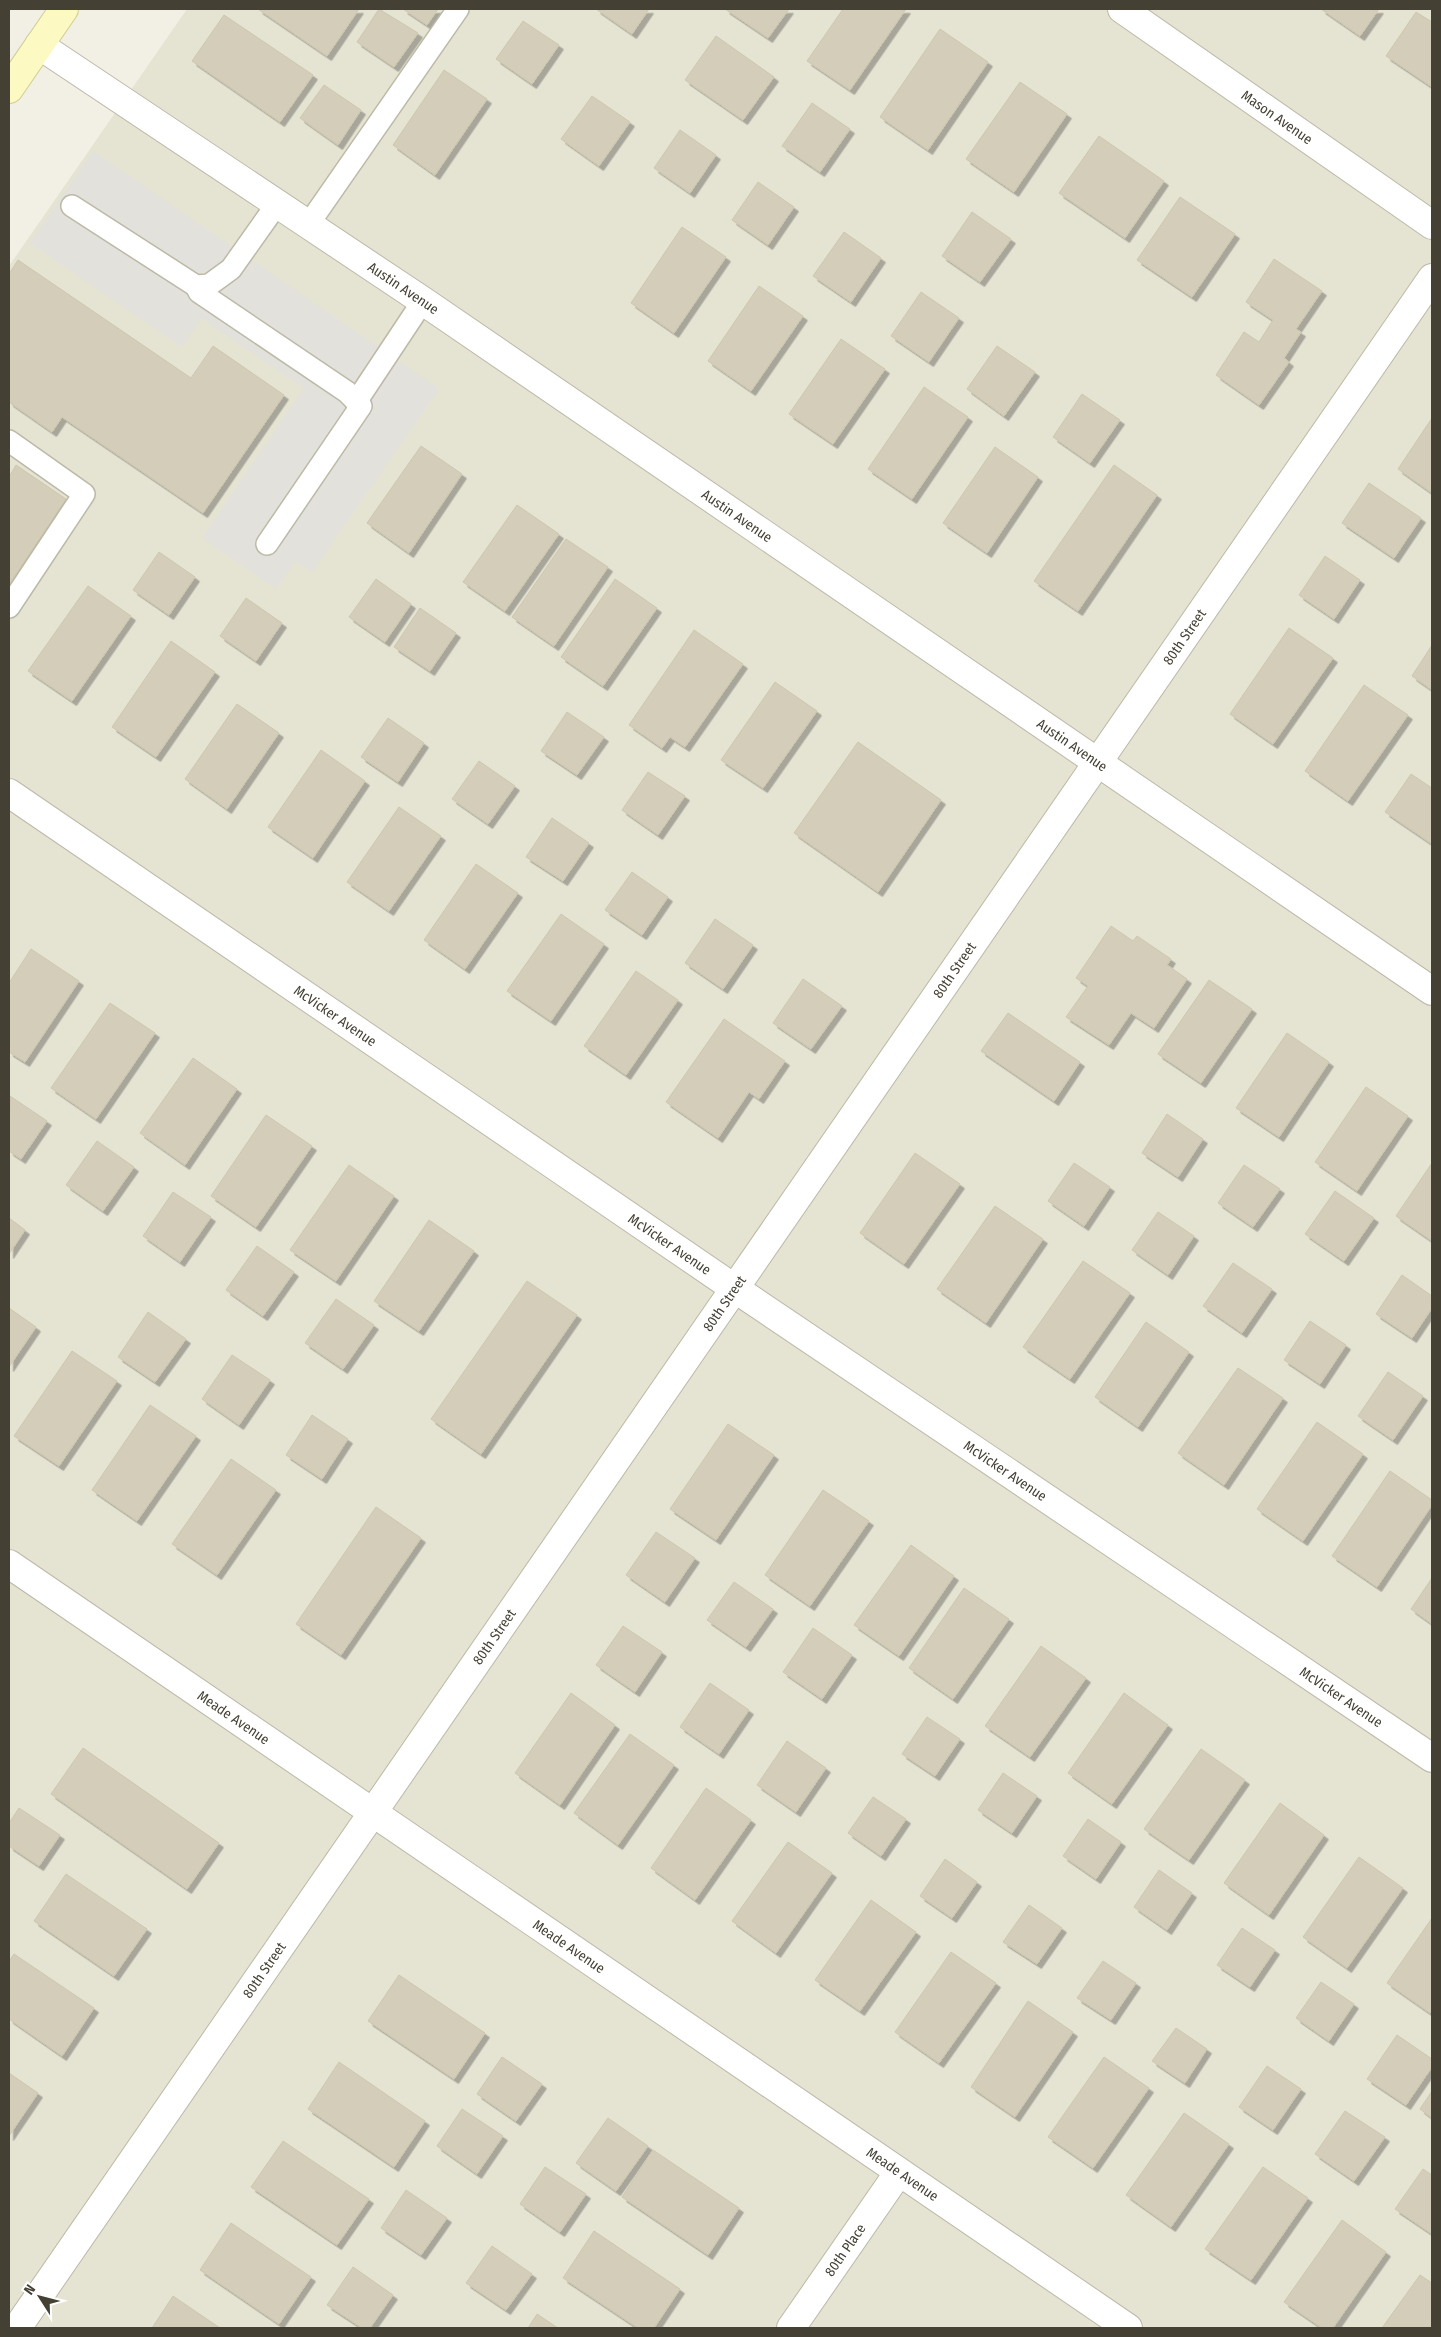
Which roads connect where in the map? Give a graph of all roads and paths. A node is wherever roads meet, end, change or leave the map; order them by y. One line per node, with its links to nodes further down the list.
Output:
1 (64, 9): 4 (main road)
2 (458, 9): 8 (lane)
3 (1122, 9): 9 (street, Mason Avenue)
4 (39, 45): 5 (main road); 6 (street, Austin Avenue)
5 (9, 89)
6 (278, 204): 8 (street, Austin Avenue); 11 (lane)
7 (72, 206): 11 (lane)
8 (308, 224): 12 (street, Austin Avenue)
9 (1432, 225)
10 (1432, 278): 17 (street, 80th Street)
11 (196, 286): 13 (lane)
12 (422, 302): 13 (lane); 17 (street, Austin Avenue)
13 (356, 402): 15 (lane)
14 (9, 441): 16 (lane)
15 (267, 544)
16 (9, 607)
17 (1100, 762): 19 (street, Austin Avenue); 20 (street, 80th Street)
18 (9, 793): 20 (street, McVicker Avenue)
19 (1432, 991)
20 (734, 1288): 22 (street, McVicker Avenue); 23 (street, 80th Street)
21 (9, 1564): 23 (street, Meade Avenue)
22 (1432, 1758)
23 (371, 1813): 24 (street, Meade Avenue); 25 (street, 80th Street)
24 (899, 2172): 26 (street, 80th Place); 27 (street, Meade Avenue)
25 (17, 2328)
26 (791, 2328)
27 (1128, 2328)

